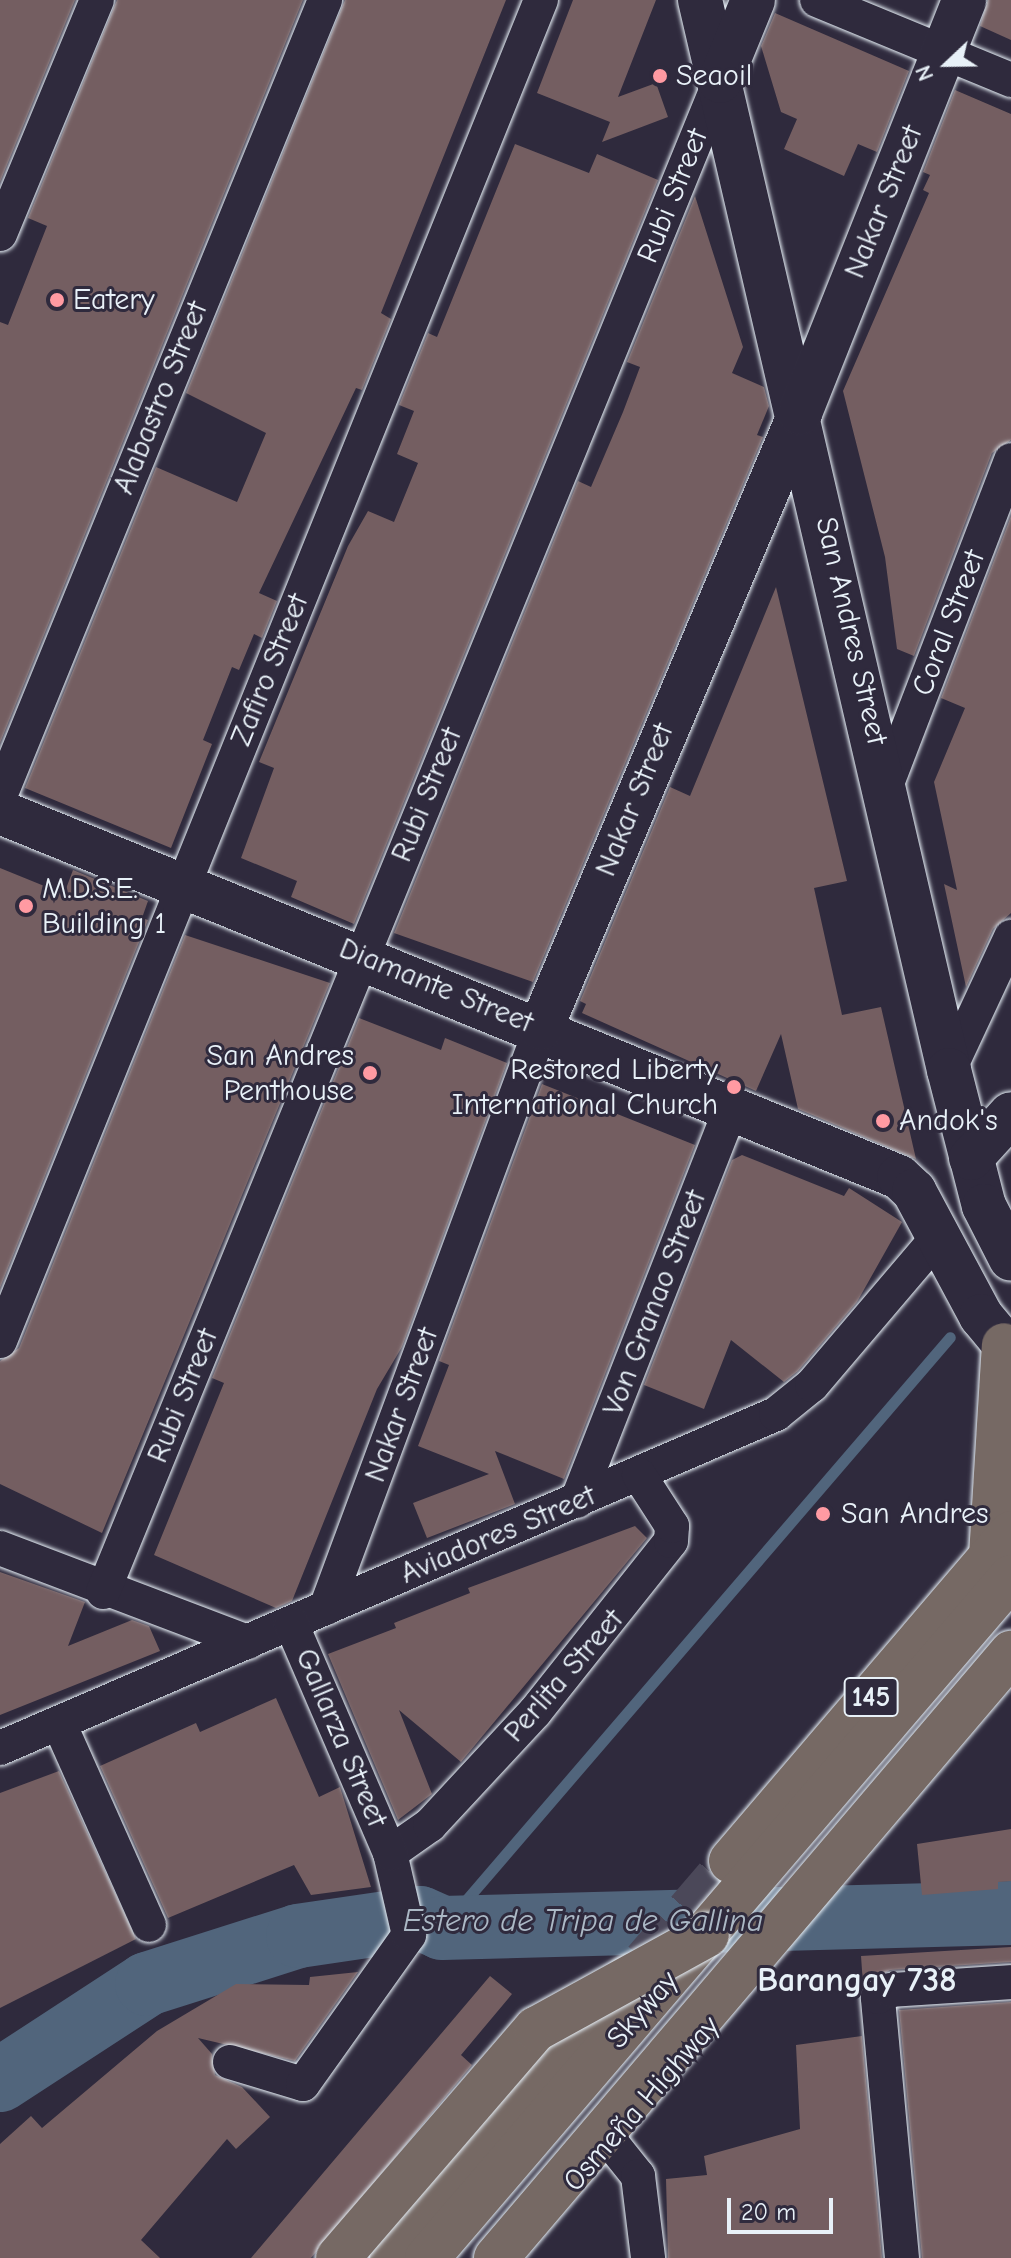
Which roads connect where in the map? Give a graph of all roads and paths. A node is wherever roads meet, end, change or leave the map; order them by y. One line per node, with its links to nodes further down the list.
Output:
1 (97, 0): 11 (street)
2 (325, 0): 15 (street, Alabastro Street)
3 (541, 0): 17 (street, Zafiro Street)
4 (700, 0): 10 (street, San Andres Street)
5 (753, 0): 10 (street, Rubi Street)
6 (817, 0): 8 (street)
7 (964, 0): 8 (street, Nakar Street)
8 (943, 52): 9 (street); 12 (street, Nakar Street)
9 (1011, 80)
10 (720, 81): 12 (street, San Andres Street); 19 (street, Rubi Street)
11 (1, 231)
12 (800, 413): 14 (street, San Andres Street); 20 (street, Nakar Street)
13 (1011, 460): 14 (street, Coral Street)
14 (886, 786): 21 (street, San Andres Street)
15 (0, 796)
16 (0, 812): 17 (street, Diamante Street)
17 (182, 885): 19 (street, Diamante Street); 27 (street, Zafiro Street)
18 (1011, 937): 21 (street)
19 (361, 956): 20 (street, Diamante Street); 33 (street, Rubi Street)
20 (541, 1028): 22 (street, Diamante Street); 34 (street, Nakar Street)
21 (949, 1070): 24 (street, San Andres Street)
22 (732, 1105): 25 (street, Diamante Street); 30 (street, Von Granao Street)
23 (1011, 1114): 24 (street)
24 (971, 1158): 26 (street, San Andres Street)
25 (937, 1238): 28 (street, Diamante Street); 29 (street, Aviadores Street)
26 (1011, 1259)
27 (0, 1341)
28 (1008, 1348): 32 (main road)
29 (639, 1475): 30 (street, Aviadores Street); 41 (street, Perlita Street)
30 (577, 1501): 34 (street, Aviadores Street)
31 (0, 1548): 33 (street)
32 (1004, 1555): 43 (main road, 145); 45 (main road, Skyway)
33 (103, 1592): 36 (street)
34 (326, 1608): 35 (street, Aviadores Street)
35 (291, 1623): 36 (street, Aviadores Street); 41 (street, Gallarza Street)
36 (248, 1642): 39 (street, Aviadores Street)
37 (1011, 1653): 54 (main road, Skyway)
38 (1011, 1672): 42 (main road)
39 (59, 1723): 40 (street, Aviadores Street); 44 (street)
40 (0, 1748)
41 (390, 1853): 49 (street, Gallarza Street)
42 (855, 1859)
43 (731, 1861)
44 (149, 1925)
45 (707, 1935): 51 (main road, bridge); 53 (main road, Skyway)
46 (774, 1950): 50 (main road, Osmeña Highway)
47 (645, 1961): 52 (main road)
48 (1011, 1982): 57 (street)
49 (230, 2062)
50 (610, 2141): 55 (main road, Osmeña Highway); 56 (street)
51 (338, 2258)
52 (392, 2258)
53 (427, 2258)
54 (496, 2258)
55 (510, 2258)
56 (648, 2258)
57 (902, 2258)

